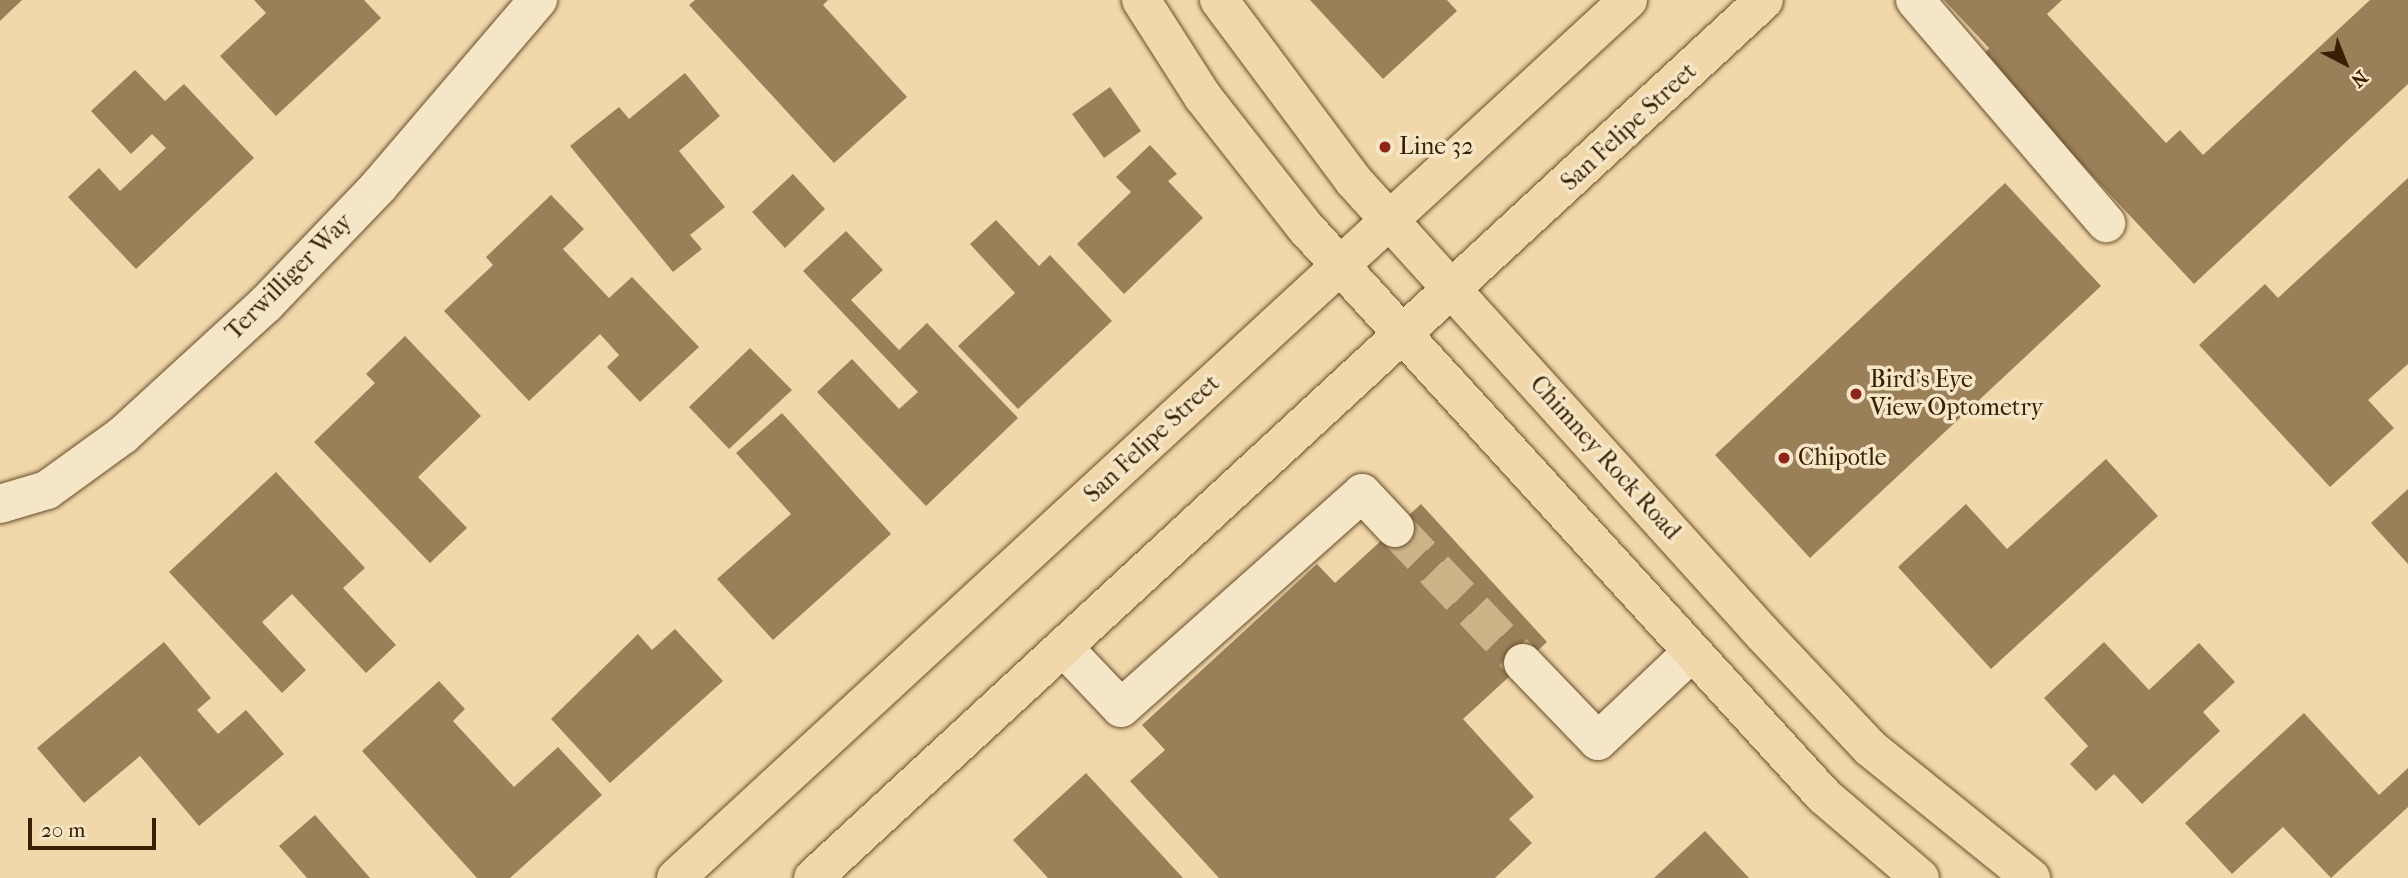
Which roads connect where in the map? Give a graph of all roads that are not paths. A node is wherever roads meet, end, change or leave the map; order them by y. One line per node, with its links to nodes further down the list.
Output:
1 (538, 0): 12 (street, Terwilliger Way)
2 (1141, 0): 9 (main road)
3 (1219, 0): 7 (main road, Chimney Rock Road)
4 (1628, 0): 7 (main road, San Felipe Street)
5 (1764, 0): 10 (main road, San Felipe Street)
6 (1915, 0): 8 (street)
7 (1390, 221): 9 (main road, San Felipe Street); 10 (main road, Chimney Rock Road)
8 (2106, 223)
9 (1340, 265): 11 (main road); 17 (main road, San Felipe Street)
10 (1454, 291): 11 (main road, San Felipe Street); 18 (main road, Chimney Rock Road)
11 (1404, 337): 14 (main road, San Felipe Street); 15 (main road)
12 (0, 505)
13 (1395, 528): 14 (street)
14 (1063, 647): 19 (main road, San Felipe Street)
15 (1692, 652): 16 (street); 20 (main road)
16 (1523, 663)
17 (695, 872)
18 (2011, 873)
19 (813, 878)
20 (1920, 878)

